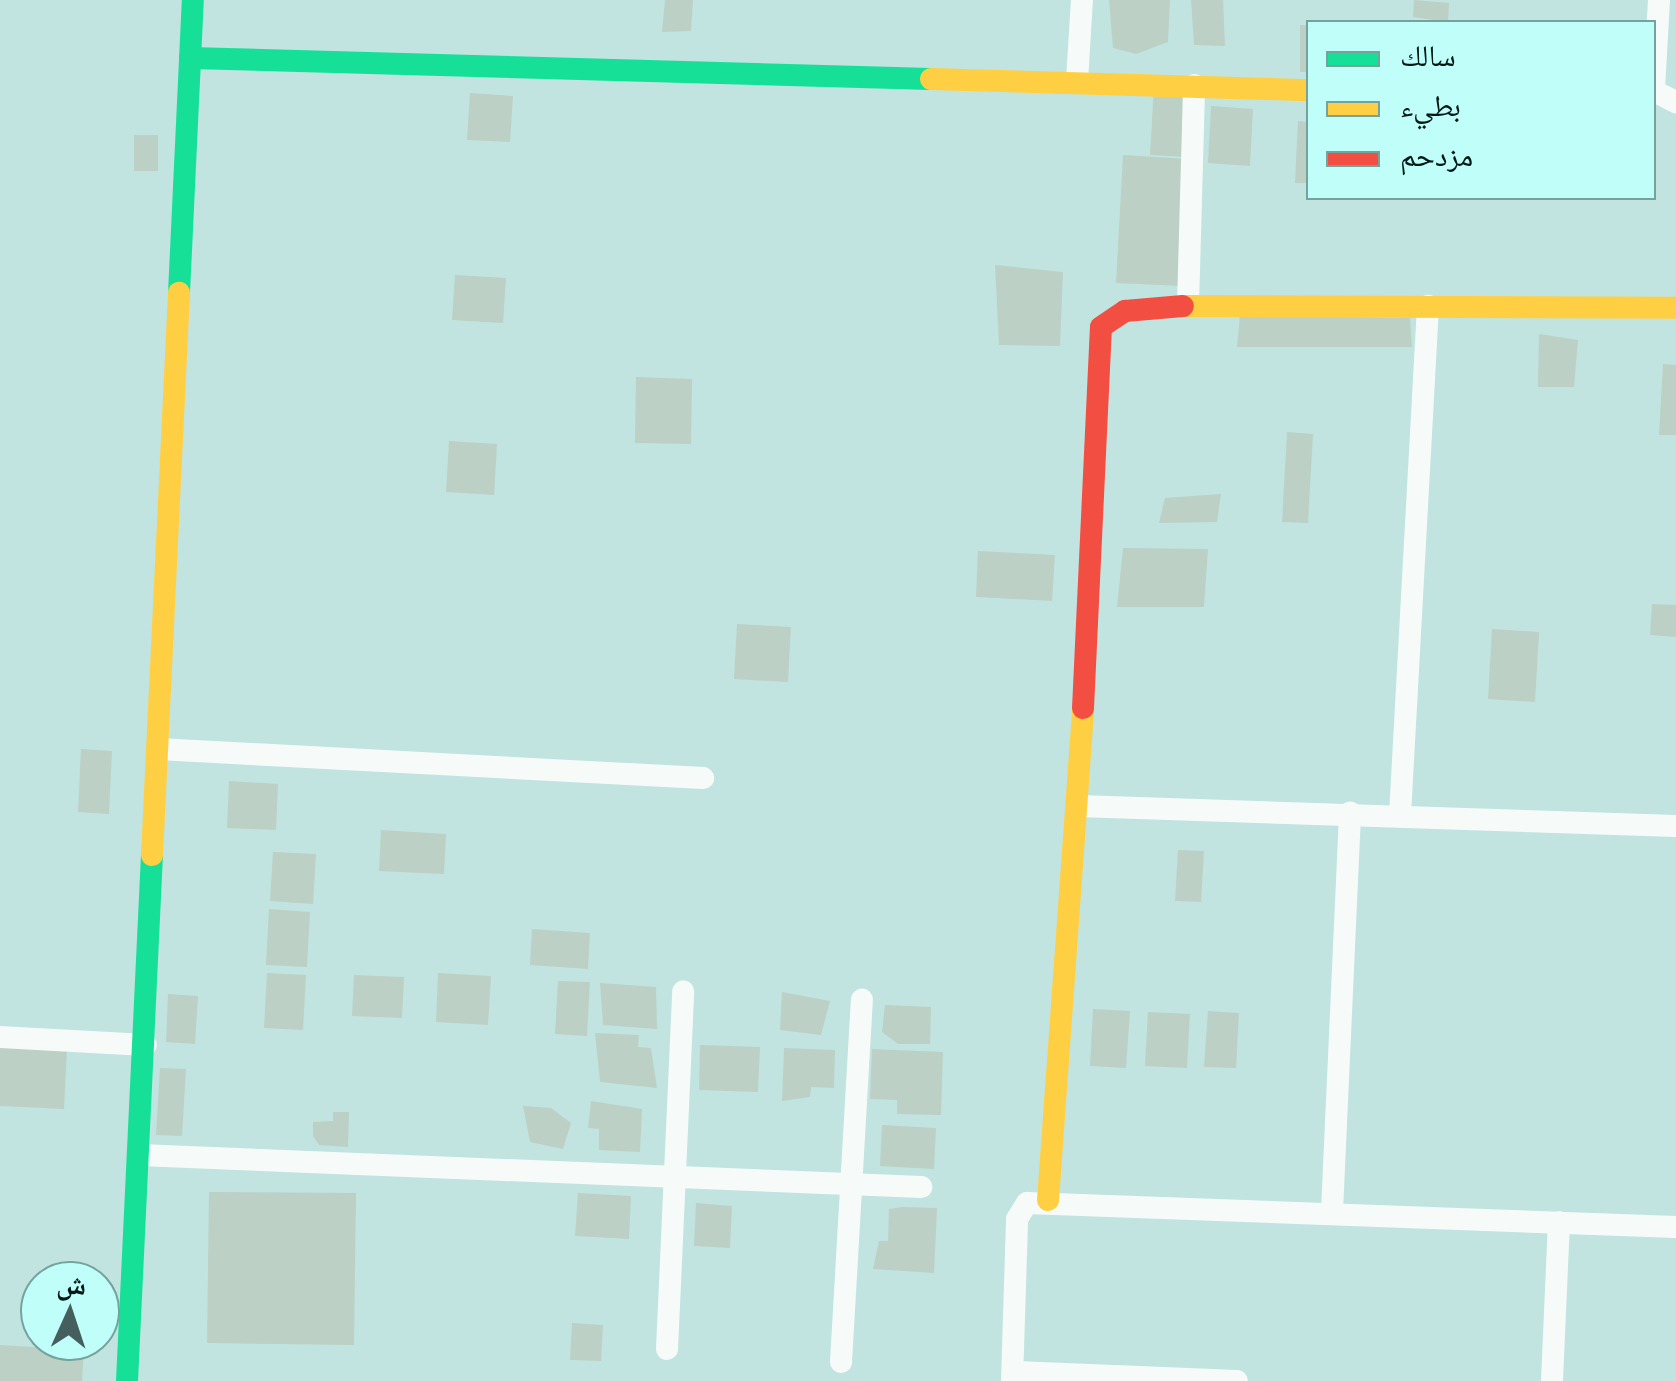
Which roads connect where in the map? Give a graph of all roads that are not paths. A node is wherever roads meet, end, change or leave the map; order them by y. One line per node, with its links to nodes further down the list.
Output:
1 (192, 0): 5 (street)
2 (1082, 0): 6 (street)
3 (1658, 0): 4 (street)
4 (1656, 45)
5 (190, 58): 6 (street); 12 (street)
6 (1077, 80): 7 (street)
7 (1194, 85): 8 (street); 9 (street)
8 (1306, 90)
9 (1188, 305): 10 (street); 14 (street)
10 (1428, 306): 11 (street); 16 (street)
11 (1676, 308)
12 (158, 748): 13 (street); 21 (street)
13 (703, 778)
14 (1079, 806): 15 (street); 26 (street)
15 (1350, 812): 16 (street); 27 (street)
16 (1400, 815): 17 (street)
17 (1676, 826)
18 (683, 992): 23 (street)
19 (862, 1000): 24 (street)
20 (0, 1037): 21 (street)
21 (146, 1045): 22 (street)
22 (140, 1155): 23 (street); 33 (street)
23 (676, 1176): 24 (street); 30 (street)
24 (851, 1183): 25 (street); 31 (street)
25 (921, 1186)
26 (1048, 1200): 27 (street); 32 (street)
27 (1332, 1212): 28 (street)
28 (1559, 1222): 29 (street); 35 (street)
29 (1676, 1227)
30 (666, 1350)
31 (841, 1362)
32 (1012, 1376): 34 (street)
33 (127, 1381)
34 (1237, 1381)
35 (1552, 1381)

